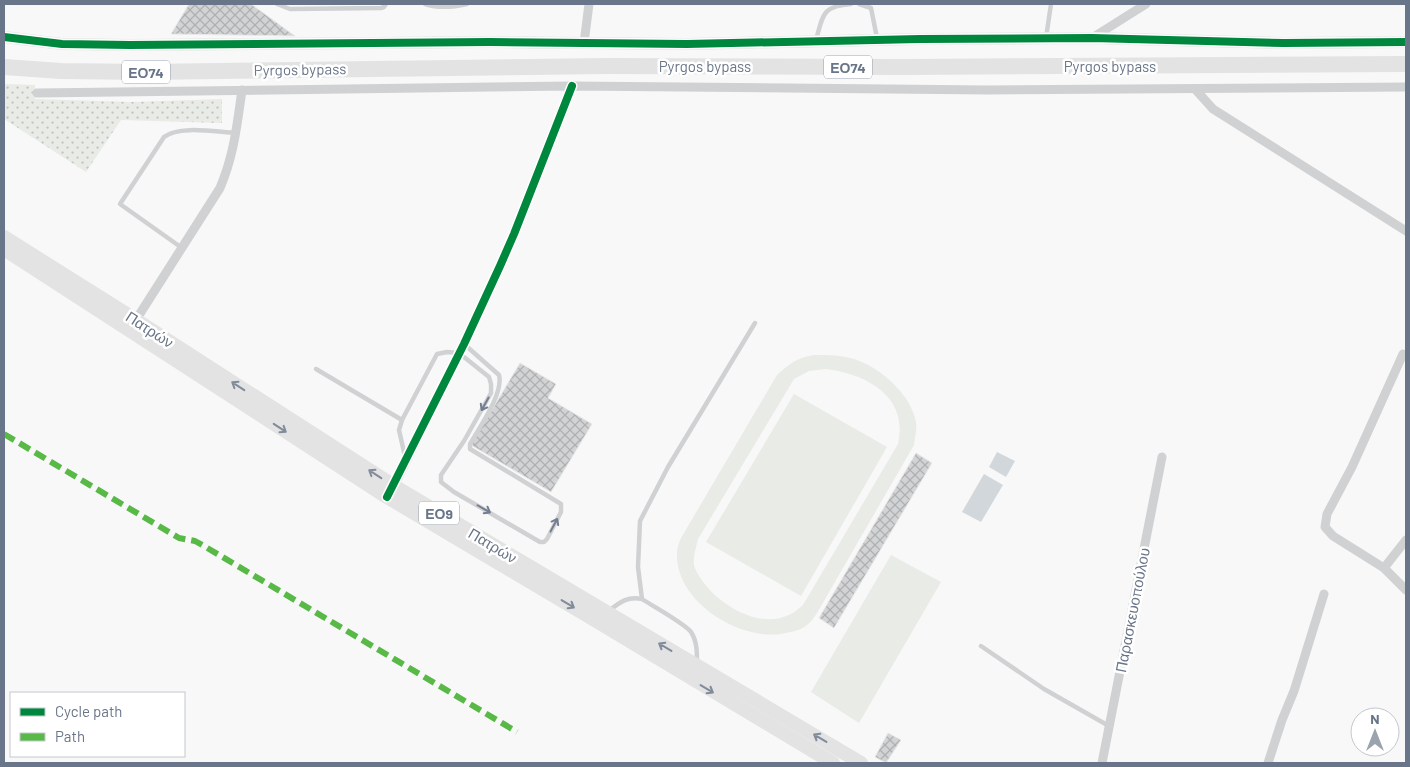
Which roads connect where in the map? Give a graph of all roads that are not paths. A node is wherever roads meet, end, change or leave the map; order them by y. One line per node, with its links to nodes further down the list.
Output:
1 (277, 4): 2 (lane)
2 (386, 4)
3 (425, 4): 4 (lane)
4 (467, 4)
5 (590, 4): 16 (street)
6 (851, 4): 14 (lane)
7 (859, 4): 13 (lane)
8 (1051, 4): 12 (lane)
9 (1146, 4): 11 (street)
10 (4, 37): 16 (street)
11 (1092, 38): 12 (street); 15 (street)
12 (1046, 39): 13 (street)
13 (878, 40): 14 (street)
14 (816, 41): 16 (street)
15 (1406, 42)
16 (584, 43)
17 (1406, 64): 18 (highway, Pyrgos bypass / ΕΟ74)
18 (4, 67)
19 (572, 86): 21 (street); 22 (street); 30 (street)
20 (1406, 87): 21 (street)
21 (1195, 89): 25 (street)
22 (242, 90): 23 (street); 24 (street)
23 (37, 93)
24 (236, 133): 27 (street); 27 (lane)
25 (1406, 231)
26 (5, 242): 29 (main road, Πατρών / ΕΟ9)
27 (182, 248): 29 (street)
28 (755, 323): 43 (lane)
29 (133, 325): 37 (main road, Πατρών / ΕΟ9)
30 (464, 344): 31 (street); 31 (lane, one-way to 30)
31 (459, 353): 34 (lane); 36 (street)
32 (1403, 354): 39 (street)
33 (316, 369): 34 (lane)
34 (402, 420): 36 (lane)
35 (1162, 457): 47 (street, Παρασκευοπούλου)
36 (406, 462): 37 (street)
37 (391, 492): 40 (main road, Πατρών / ΕΟ9)
38 (1406, 540): 39 (street)
39 (1384, 568): 41 (street)
40 (543, 582): 44 (main road, Πατρών / ΕΟ9); 48 (main road, Πατρών / ΕΟ9, one-way to 48)
41 (1406, 590)
42 (1324, 594): 51 (street)
43 (642, 599): 44 (lane); 46 (lane)
44 (606, 612): 46 (main road, Πατρών / ΕΟ9, one-way to 44)
45 (981, 646): 47 (lane)
46 (697, 666): 49 (main road, Πατρών / ΕΟ9, one-way to 46)
47 (1109, 726): 50 (street, Παρασκευοπούλου)
48 (827, 762)
49 (862, 763)
50 (1102, 763)
51 (1268, 763)

